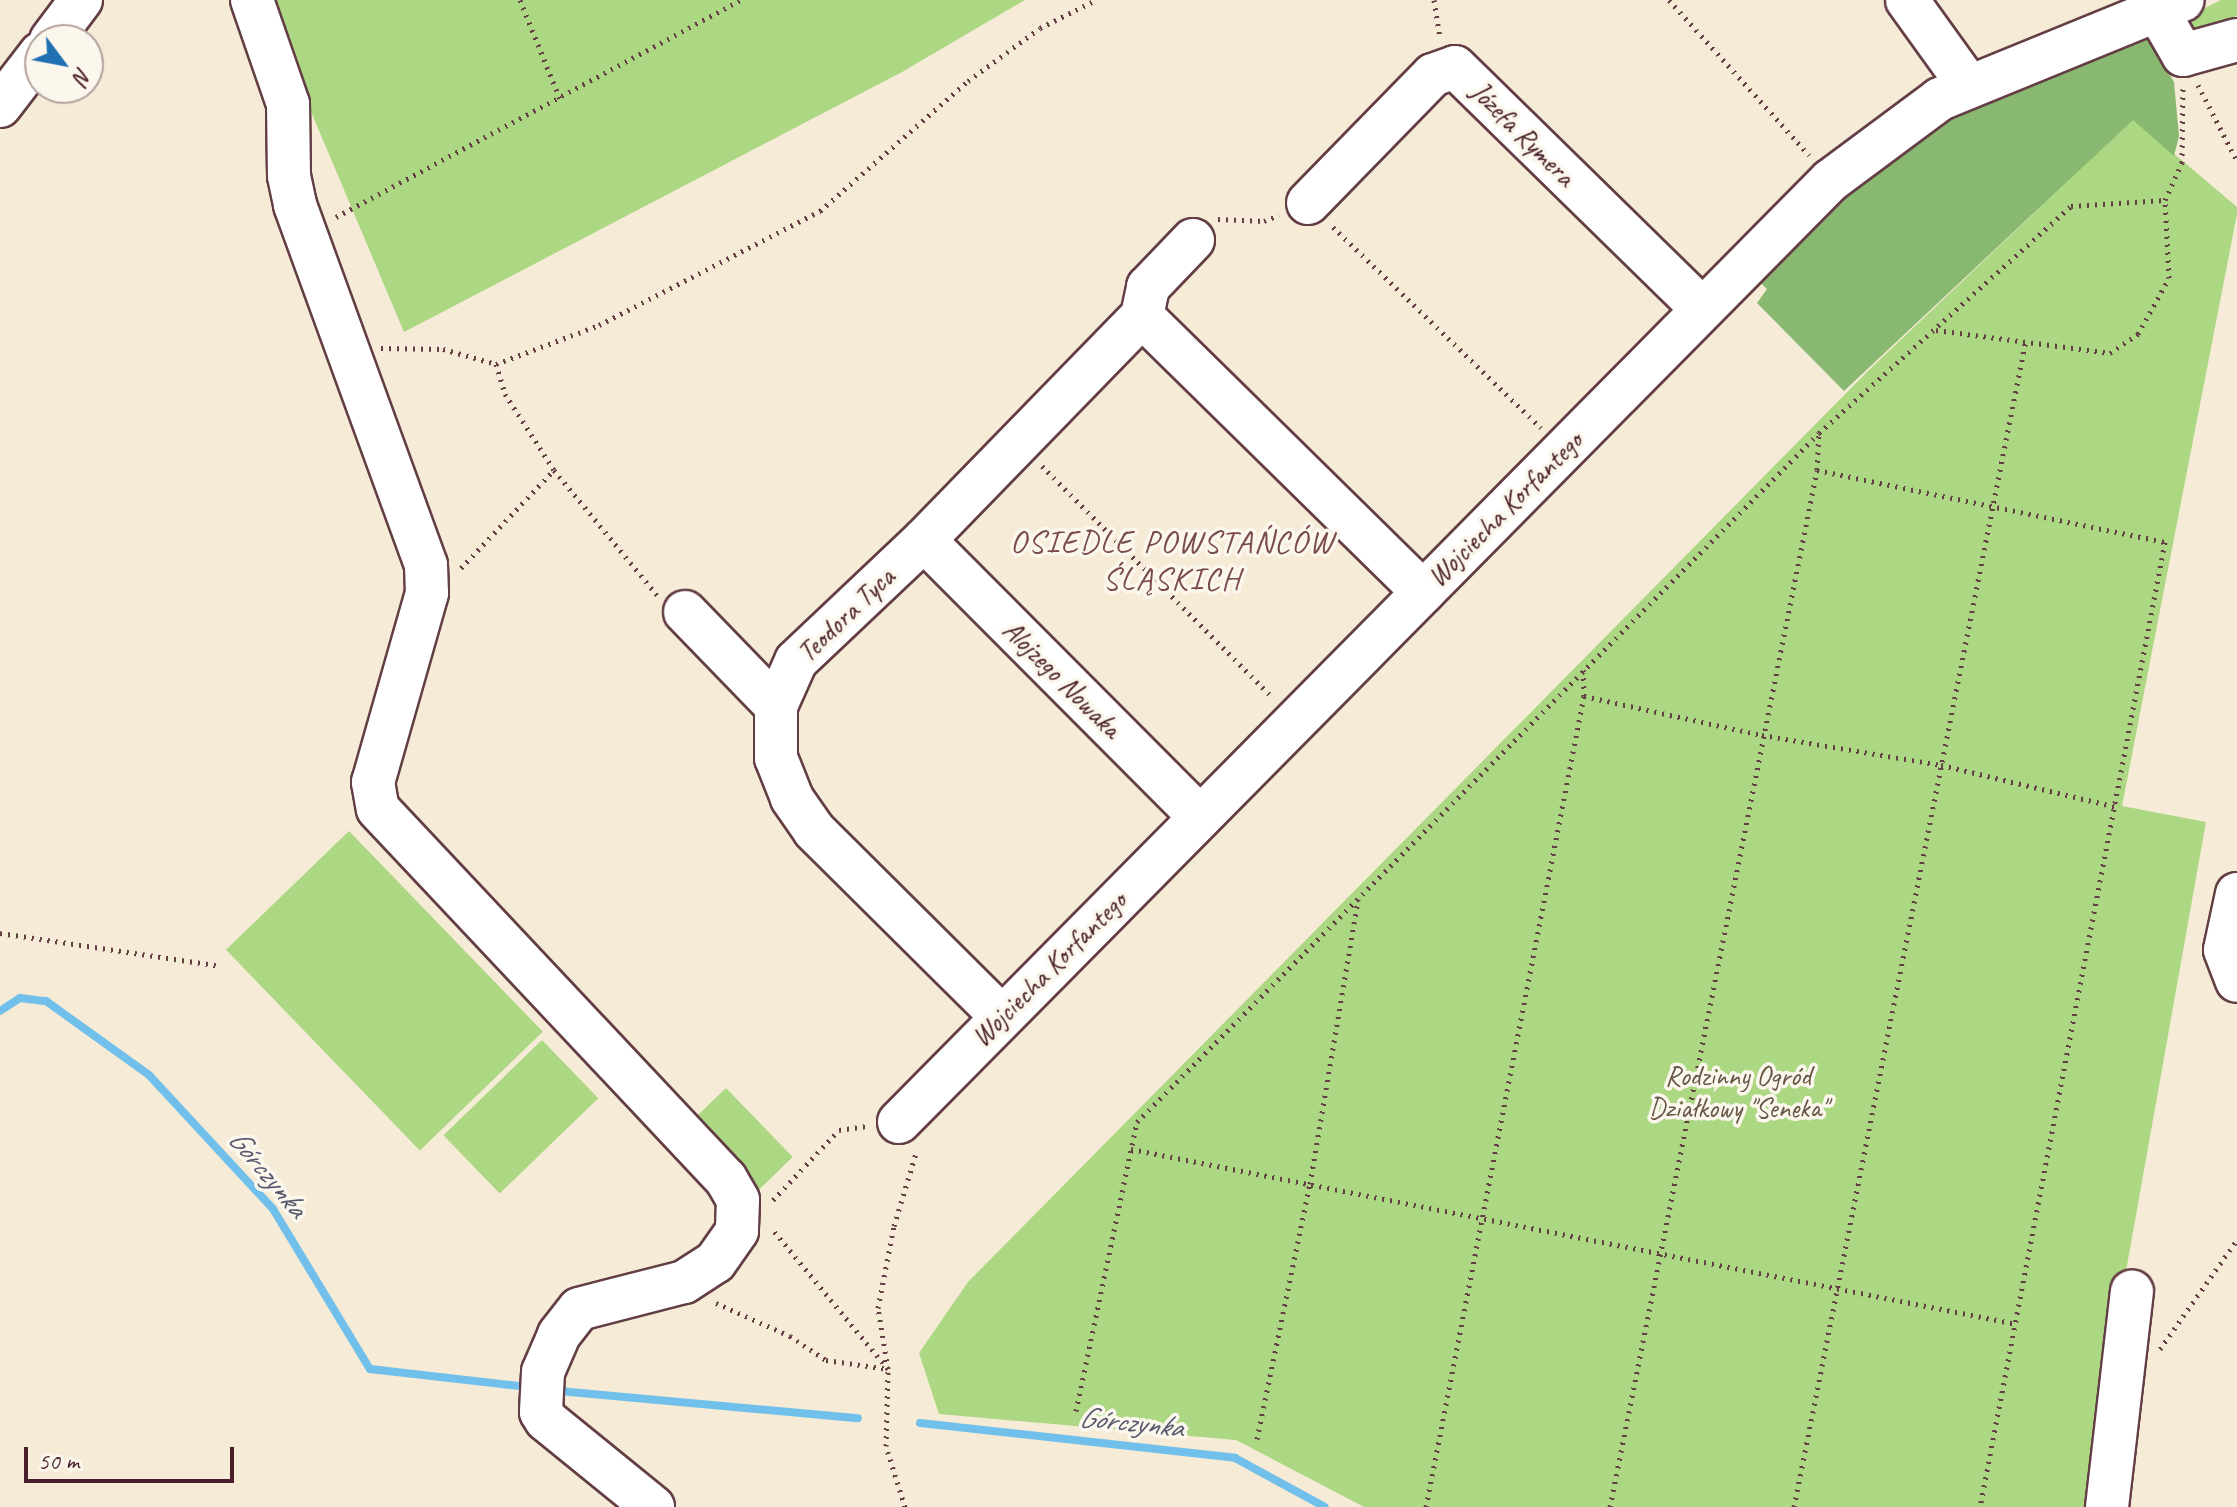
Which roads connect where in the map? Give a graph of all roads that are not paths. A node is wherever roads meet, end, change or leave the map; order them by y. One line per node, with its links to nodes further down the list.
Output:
1 (81, 0): 5 (street)
2 (252, 0): 24 (street)
3 (1907, 0): 8 (street)
4 (2170, 5): 6 (street); 8 (street, Wojciecha Korfantego)
5 (63, 24)
6 (2237, 40)
7 (24, 75): 9 (street)
8 (1968, 85): 12 (street, Wojciecha Korfantego)
9 (0, 106)
10 (1308, 203): 12 (street, Józefa Rymera)
11 (1193, 240): 13 (street, Teodora Tyca)
12 (1702, 309): 15 (street, Wojciecha Korfantego)
13 (1142, 316): 14 (street, Teodora Tyca); 15 (street)
14 (924, 540): 17 (street, Teodora Tyca); 18 (street, Alojzego Nowaka)
15 (1423, 592): 18 (street, Wojciecha Korfantego)
16 (685, 612): 17 (street)
17 (776, 706): 21 (street, Teodora Tyca)
18 (1200, 817): 21 (street, Wojciecha Korfantego)
19 (2237, 894): 20 (street)
20 (2237, 981)
21 (1001, 1016): 22 (street, Wojciecha Korfantego)
22 (899, 1122)
23 (2132, 1291): 25 (street)
24 (653, 1507)
25 (2107, 1507)

